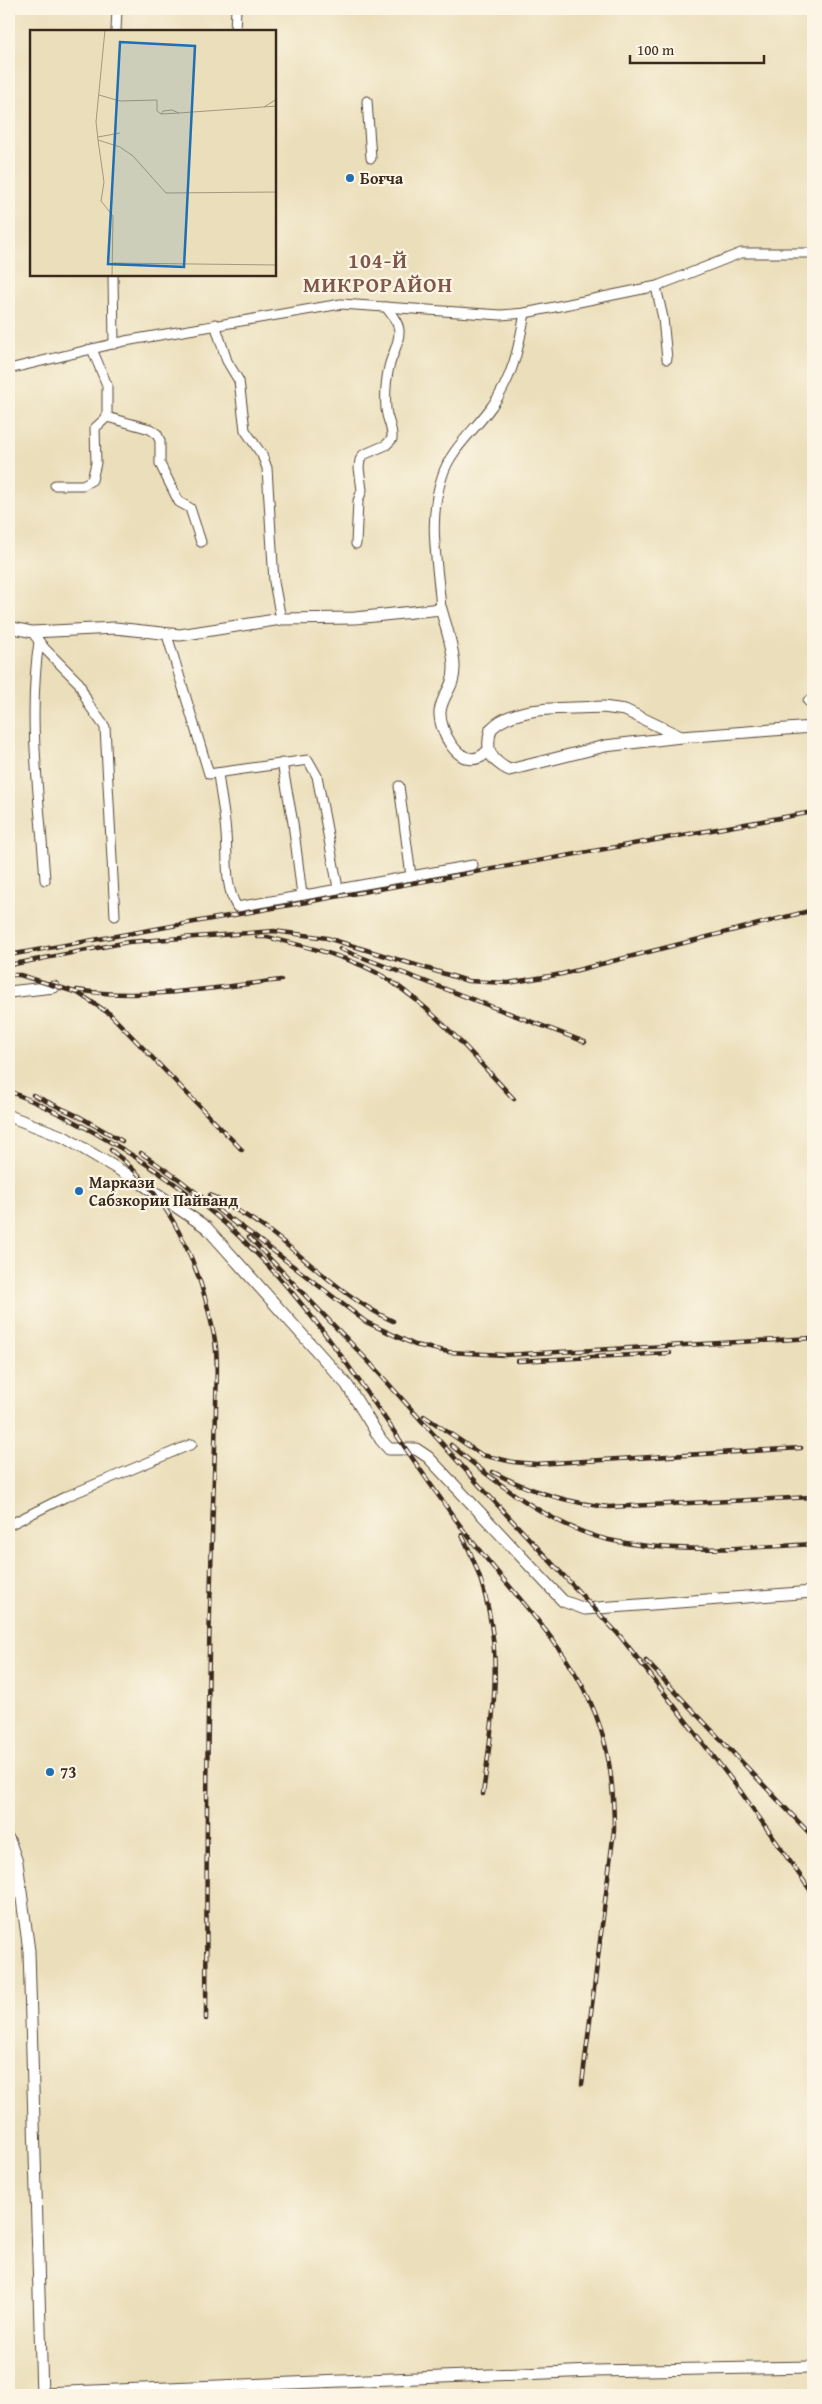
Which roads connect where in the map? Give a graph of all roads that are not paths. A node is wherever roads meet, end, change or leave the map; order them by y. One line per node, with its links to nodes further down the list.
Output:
1 (117, 9): 3 (street)
2 (236, 9): 4 (street)
3 (116, 30)
4 (235, 30)
5 (367, 100): 6 (street)
6 (371, 158)
7 (813, 253): 9 (street)
8 (113, 276): 13 (street)
9 (656, 287): 11 (street); 15 (street)
10 (386, 307): 11 (street); 12 (street); 20 (street)
11 (525, 313): 21 (street)
12 (215, 324): 13 (street); 22 (street)
13 (114, 344): 14 (street)
14 (92, 349): 16 (street); 17 (street)
15 (667, 359)
16 (9, 369)
17 (107, 417): 18 (street); 19 (street)
18 (55, 486)
19 (201, 542)
20 (356, 544)
21 (441, 609): 22 (street); 29 (street)
22 (280, 619): 25 (street)
23 (9, 628): 24 (street)
24 (32, 632): 25 (street); 26 (street)
25 (167, 635): 31 (street)
26 (39, 642): 35 (street); 38 (street)
27 (813, 727): 28 (street)
28 (681, 736): 29 (street); 29 (street)
29 (488, 750)
30 (282, 763): 31 (street); 36 (street); 37 (street)
31 (218, 772): 37 (street)
32 (399, 786): 34 (street)
33 (473, 865): 34 (street)
34 (411, 876): 36 (street)
35 (45, 880)
36 (338, 888): 37 (street)
37 (302, 895)
38 (115, 916)
39 (54, 987): 40 (street)
40 (9, 992)
41 (9, 1116): 44 (street)
42 (192, 1444): 43 (street)
43 (9, 1525)
44 (813, 1592)
45 (9, 1845): 47 (street)
46 (813, 2367): 47 (street)
47 (42, 2394)

